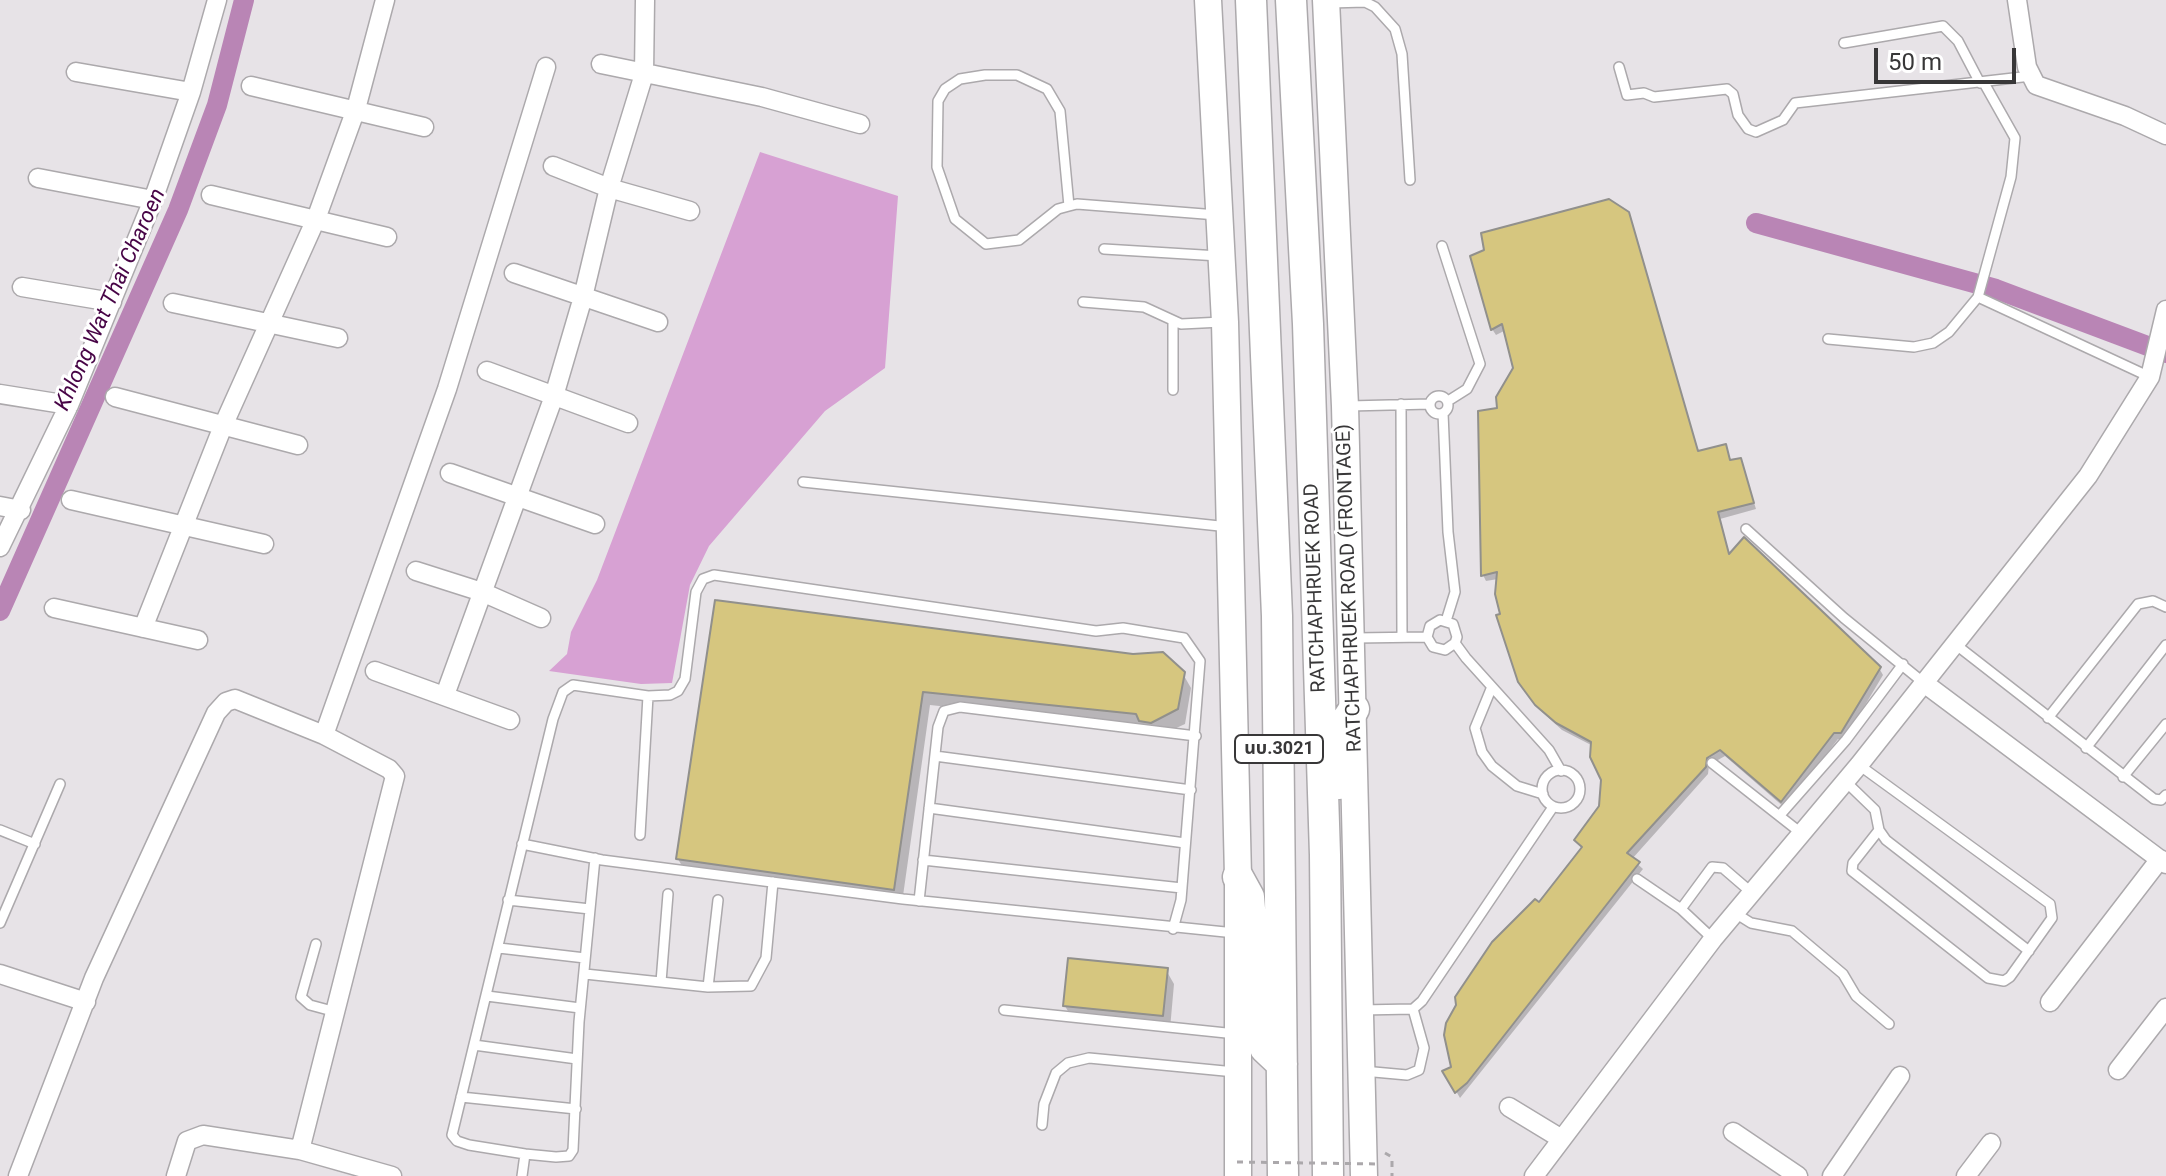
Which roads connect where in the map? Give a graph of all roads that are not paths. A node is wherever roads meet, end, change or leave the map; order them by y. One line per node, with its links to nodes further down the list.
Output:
1 (217, 0): 18 (street)
2 (385, 0): 19 (street)
3 (645, 0): 14 (street)
4 (1208, 0): 31 (main road, นบ.3021)
5 (1251, 0): 166 (main road, RATCHAPHRUEK ROAD / นบ.3021)
6 (1291, 0): 125 (main road, RATCHAPHRUEK ROAD / นบ.3021)
7 (2017, 0): 15 (street)
8 (1326, 1): 25 (lane); 61 (main road, RATCHAPHRUEK ROAD (FRONTAGE))
9 (1844, 43): 16 (lane)
10 (601, 64): 14 (street)
11 (546, 67): 102 (street)
12 (1619, 67): 16 (lane)
13 (76, 72): 18 (street)
14 (644, 74): 20 (street); 26 (street)
15 (2031, 76): 16 (lane); 22 (street)
16 (1982, 83): 40 (lane)
17 (251, 86): 19 (street)
18 (191, 92): 28 (street)
19 (356, 109): 21 (street); 32 (street)
20 (860, 124)
21 (424, 127)
22 (2166, 135)
23 (553, 166): 26 (street)
24 (38, 178): 28 (street)
25 (1410, 180)
26 (609, 188): 30 (street); 39 (street)
27 (211, 195): 32 (street)
28 (153, 200): 41 (street)
29 (1069, 206): 29 (lane); 31 (lane)
30 (690, 211)
31 (1221, 215): 36 (main road, นบ.3021)
32 (316, 219): 33 (street); 48 (street)
33 (387, 237)
34 (1442, 246): 57 (lane)
35 (1104, 249): 36 (lane)
36 (1222, 256): 47 (main road, นบ.3021)
37 (514, 273): 39 (street)
38 (22, 287): 41 (street)
39 (583, 297): 45 (street); 55 (street)
40 (1978, 297): 50 (lane); 52 (lane)
41 (112, 302): 60 (street)
42 (1083, 302): 46 (lane)
43 (173, 303): 48 (street)
44 (2166, 310): 52 (street)
45 (658, 322)
46 (1173, 322): 47 (lane); 53 (lane)
47 (1225, 322): 74 (main road, นบ.3021)
48 (270, 323): 49 (street); 64 (street)
49 (338, 338)
50 (1828, 339)
51 (487, 371): 55 (street)
52 (2150, 376): 90 (street)
53 (1173, 390)
54 (0, 394): 60 (street)
55 (554, 396): 63 (street); 68 (street)
56 (115, 397): 64 (street)
57 (1448, 401): 59 (lane); 62 (lane)
58 (1401, 404): 59 (lane); 61 (lane); 85 (lane)
59 (1430, 404): 62 (lane)
60 (69, 405): 71 (street)
61 (1345, 406): 87 (main road, RATCHAPHRUEK ROAD (FRONTAGE))
62 (1443, 413): 83 (lane)
63 (628, 423)
64 (223, 426): 65 (street); 72 (street)
65 (298, 445)
66 (450, 473): 68 (street)
67 (803, 482): 74 (lane)
68 (520, 495): 73 (street); 79 (street)
69 (71, 500): 72 (street)
70 (0, 506): 71 (street)
71 (21, 510): 77 (street)
72 (182, 523): 76 (street); 84 (street)
73 (595, 524)
74 (1229, 527): 129 (main road, นบ.3021)
75 (1746, 529): 92 (lane)
76 (264, 544)
77 (0, 547)
78 (416, 571): 79 (street)
79 (482, 592): 82 (street); 96 (street)
80 (2166, 607): 99 (lane)
81 (54, 608): 84 (street)
82 (541, 618)
83 (1446, 621): 86 (lane); 89 (lane)
84 (143, 628): 88 (street)
85 (1402, 636): 86 (lane); 87 (lane)
86 (1427, 637): 89 (lane)
87 (1350, 639): 98 (main road, RATCHAPHRUEK ROAD (FRONTAGE))
88 (198, 640)
89 (1455, 643): 95 (lane)
90 (1955, 644): 94 (street); 99 (lane)
91 (2166, 645): 104 (lane)
92 (1903, 664): 94 (lane); 117 (lane)
93 (375, 671): 96 (street)
94 (1924, 683): 107 (street); 128 (street)
95 (1491, 689): 108 (lane); 113 (lane)
96 (445, 695): 100 (street)
97 (648, 696): 103 (lane); 121 (lane); 124 (lane)
98 (1354, 709): 125 (main road); 160 (main road, RATCHAPHRUEK ROAD (FRONTAGE))
99 (2048, 718): 104 (lane)
100 (510, 720)
101 (2166, 724): 109 (lane)
102 (324, 735): 154 (street); 161 (street)
103 (1196, 736): 105 (lane); 112 (lane)
104 (2086, 748): 109 (lane)
105 (935, 756): 112 (lane); 116 (lane)
106 (1712, 763): 117 (lane)
107 (1859, 765): 110 (street); 147 (lane)
108 (1561, 771): 113 (lane); 115 (lane)
109 (2123, 777): 114 (lane)
110 (1845, 781): 119 (lane); 120 (street)
111 (60, 784): 123 (lane)
112 (1191, 790): 122 (lane)
113 (1543, 794): 115 (lane)
114 (2166, 795)
115 (1553, 807): 158 (lane)
116 (929, 808): 122 (lane); 127 (lane)
117 (1780, 815): 120 (lane)
118 (0, 830): 123 (lane)
119 (1879, 830): 147 (lane); 147 (lane)
120 (1801, 833): 133 (street)
121 (640, 835)
122 (1185, 843): 132 (lane)
123 (35, 844): 141 (lane)
124 (522, 844): 126 (lane); 135 (lane)
125 (1325, 855): 188 (main road, RATCHAPHRUEK ROAD / นบ.3021)
126 (595, 858): 131 (lane); 138 (lane)
127 (923, 860): 132 (lane); 137 (lane)
128 (2163, 862): 155 (street)
129 (1238, 877): 143 (main road, นบ.3021); 166 (main road)
130 (1637, 879): 139 (lane)
131 (773, 882): 137 (lane); 152 (lane)
132 (1182, 888): 142 (lane)
133 (1752, 893): 139 (lane); 140 (street)
134 (668, 894): 151 (lane)
135 (508, 900): 138 (lane); 146 (lane)
136 (718, 900): 152 (lane)
137 (919, 901): 142 (lane)
138 (590, 909): 148 (lane)
139 (1681, 909): 144 (lane)
140 (1735, 913): 144 (street); 162 (lane)
141 (0, 921)
142 (1173, 929): 143 (lane)
143 (1238, 933): 163 (main road, นบ.3021)
144 (1713, 939): 176 (street)
145 (316, 944): 161 (lane)
146 (499, 948): 148 (lane); 153 (lane)
147 (2029, 951)
148 (585, 958): 150 (lane)
149 (0, 974): 154 (street)
150 (585, 974): 151 (lane); 156 (lane)
151 (661, 982): 152 (lane)
152 (708, 987)
153 (487, 996): 156 (lane); 164 (lane)
154 (86, 1002): 183 (street)
155 (2050, 1002)
156 (580, 1008): 165 (lane)
157 (2166, 1008): 167 (street)
158 (1413, 1009): 160 (lane); 168 (lane)
159 (1004, 1010): 163 (lane)
160 (1361, 1010): 168 (main road, RATCHAPHRUEK ROAD (FRONTAGE))
161 (336, 1012): 178 (street)
162 (1889, 1024)
163 (1239, 1034): 169 (main road, นบ.3021)
164 (474, 1045): 165 (lane); 171 (lane)
165 (577, 1059): 173 (lane)
166 (1282, 1064): 187 (main road, RATCHAPHRUEK ROAD / นบ.3021)
167 (2118, 1070)
168 (1363, 1071): 181 (main road, RATCHAPHRUEK ROAD (FRONTAGE))
169 (1239, 1073): 174 (lane); 180 (main road, นบ.3021)
170 (1900, 1076): 182 (street)
171 (461, 1097): 173 (lane); 179 (lane)
172 (1509, 1107): 176 (street)
173 (576, 1109): 179 (lane)
174 (1042, 1125)
175 (1733, 1132): 190 (street)
176 (1560, 1138): 189 (street)
177 (1991, 1143): 191 (street)
178 (300, 1150): 184 (street); 185 (street)
179 (525, 1154): 186 (lane)
180 (1237, 1169)
181 (1372, 1170)
182 (1842, 1172)
183 (18, 1176)
184 (176, 1176)
185 (392, 1176)
186 (522, 1176)
187 (1283, 1176)
188 (1328, 1176)
189 (1534, 1176)
190 (1798, 1176)
191 (1966, 1176)

